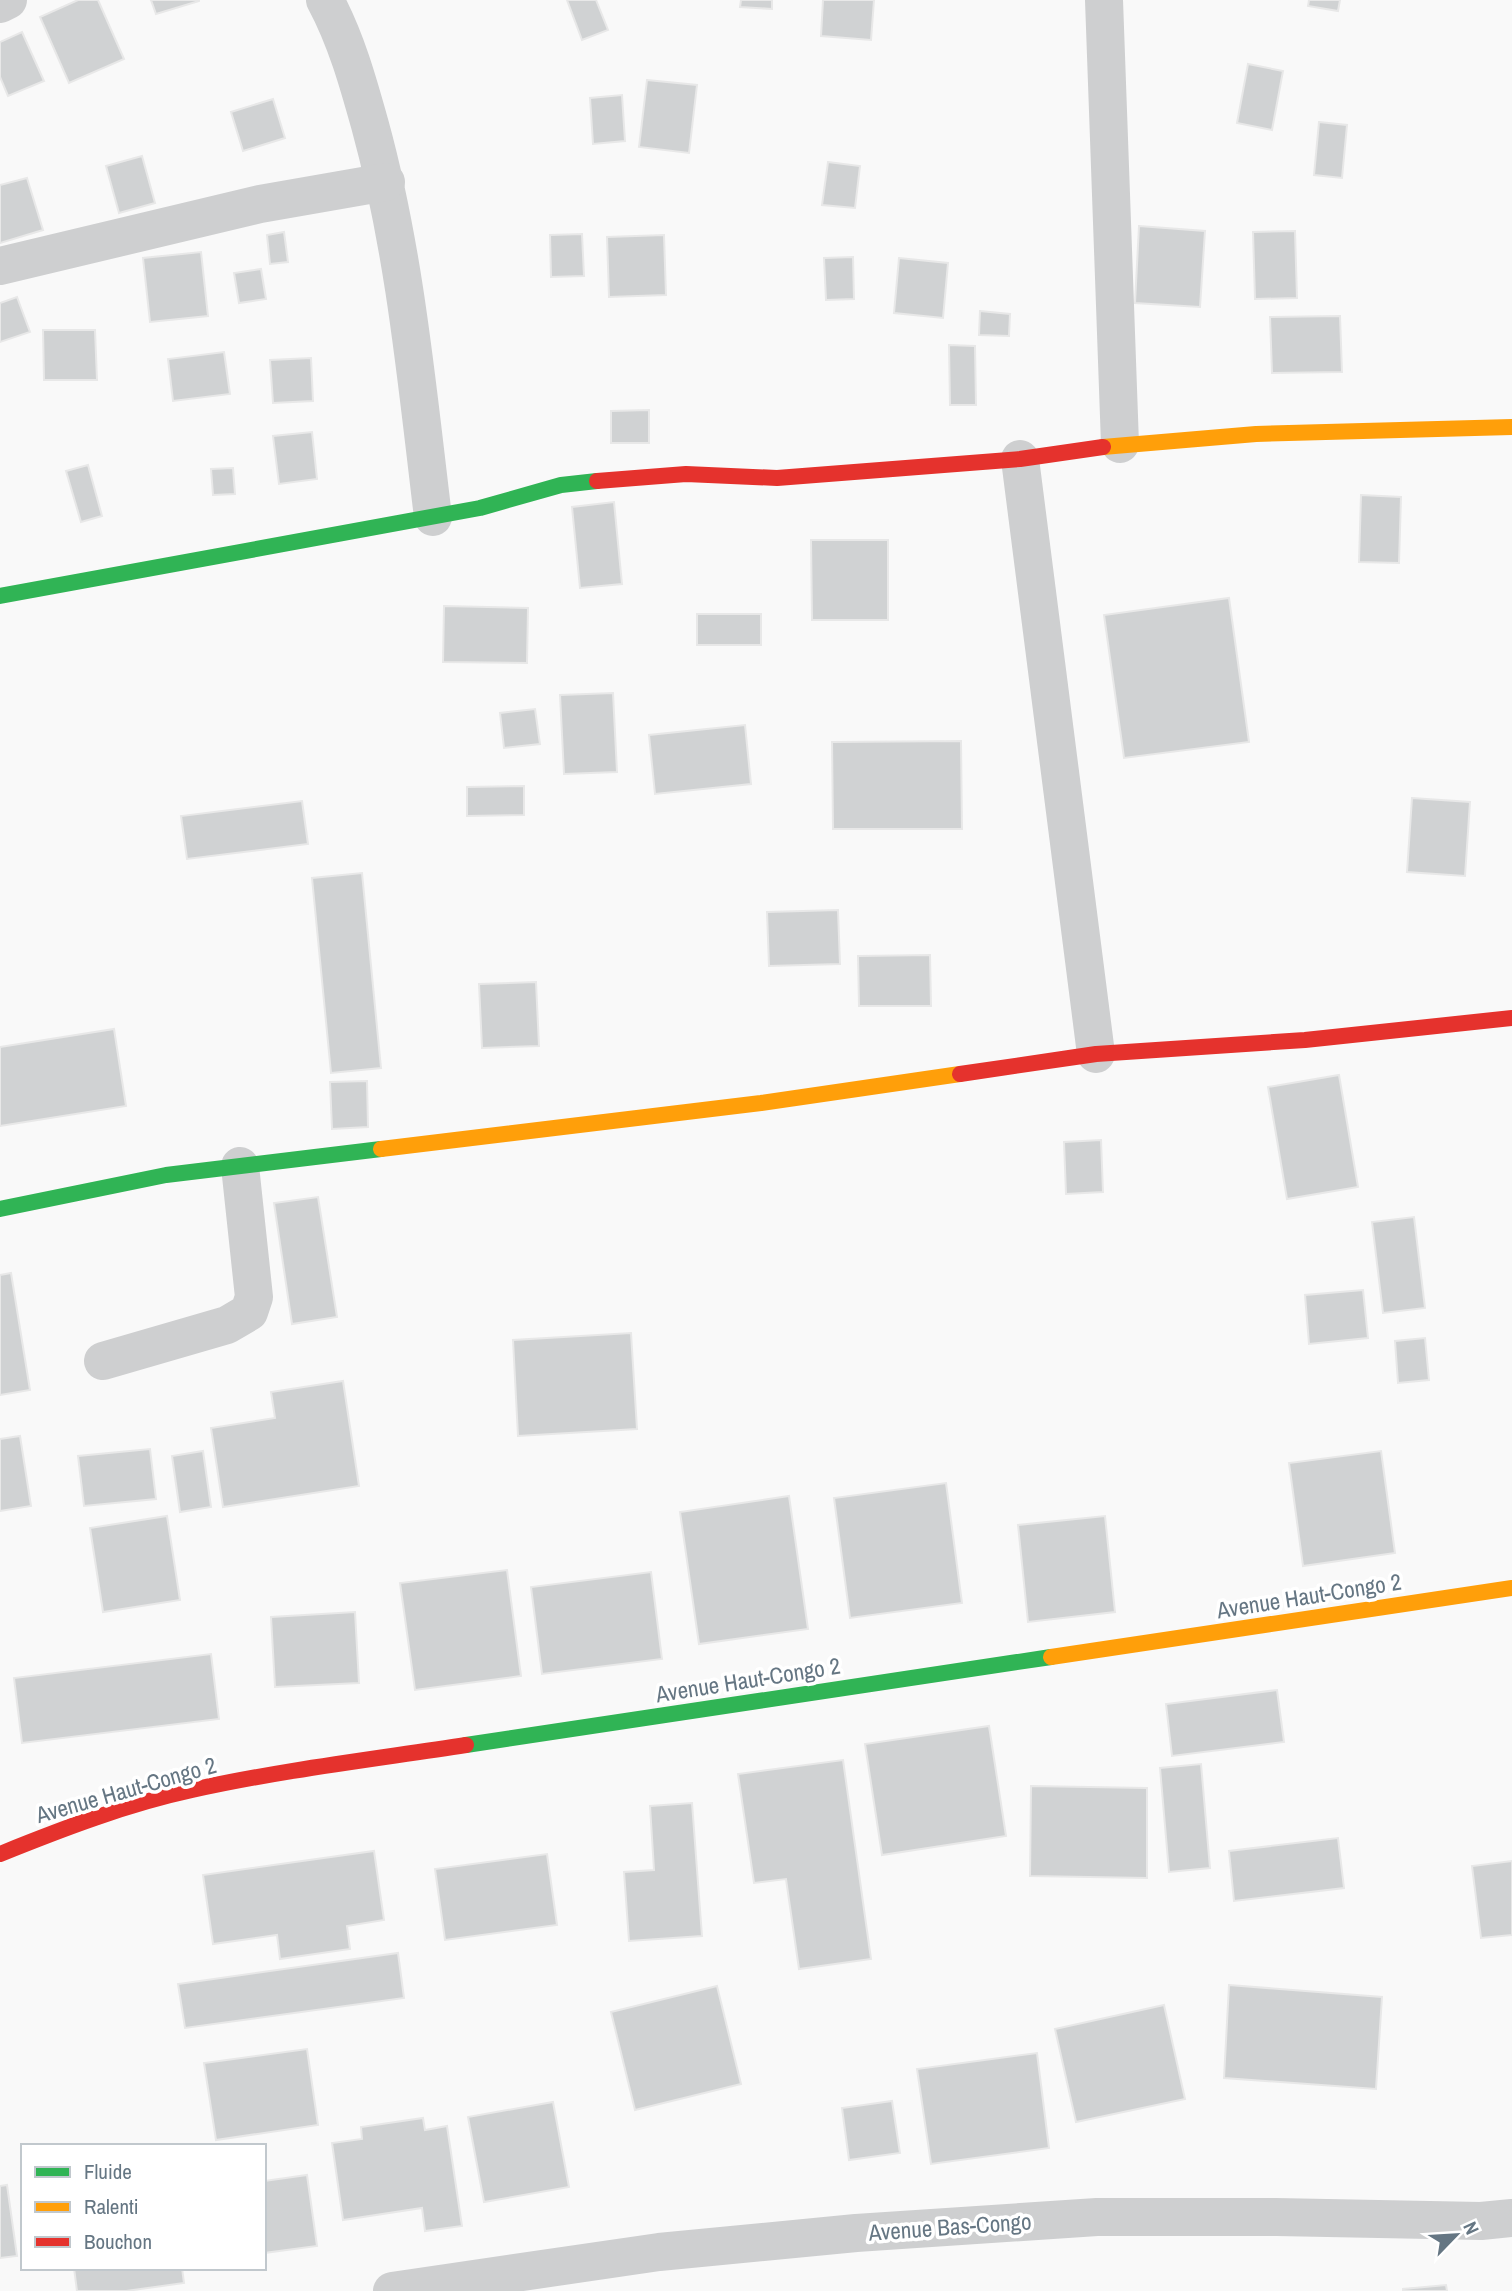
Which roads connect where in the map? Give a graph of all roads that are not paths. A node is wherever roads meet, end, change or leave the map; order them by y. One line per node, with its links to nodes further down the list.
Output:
1 (8, 0): 4 (street)
2 (325, 0): 5 (street)
3 (1104, 0): 8 (street)
4 (0, 4)
5 (386, 182): 6 (street); 10 (street)
6 (0, 266)
7 (1512, 427): 8 (street)
8 (1120, 444): 9 (street)
9 (1020, 458): 10 (street); 13 (street)
10 (433, 517): 11 (street)
11 (0, 596)
12 (1512, 1018): 13 (street)
13 (1096, 1054): 14 (street)
14 (240, 1166): 15 (street); 16 (street)
15 (0, 1209)
16 (103, 1361)
17 (1512, 1588): 18 (street, Avenue Haut-Congo 2)
18 (0, 1854)
19 (1512, 2218): 20 (street, Avenue Bas-Congo)
20 (392, 2291)

